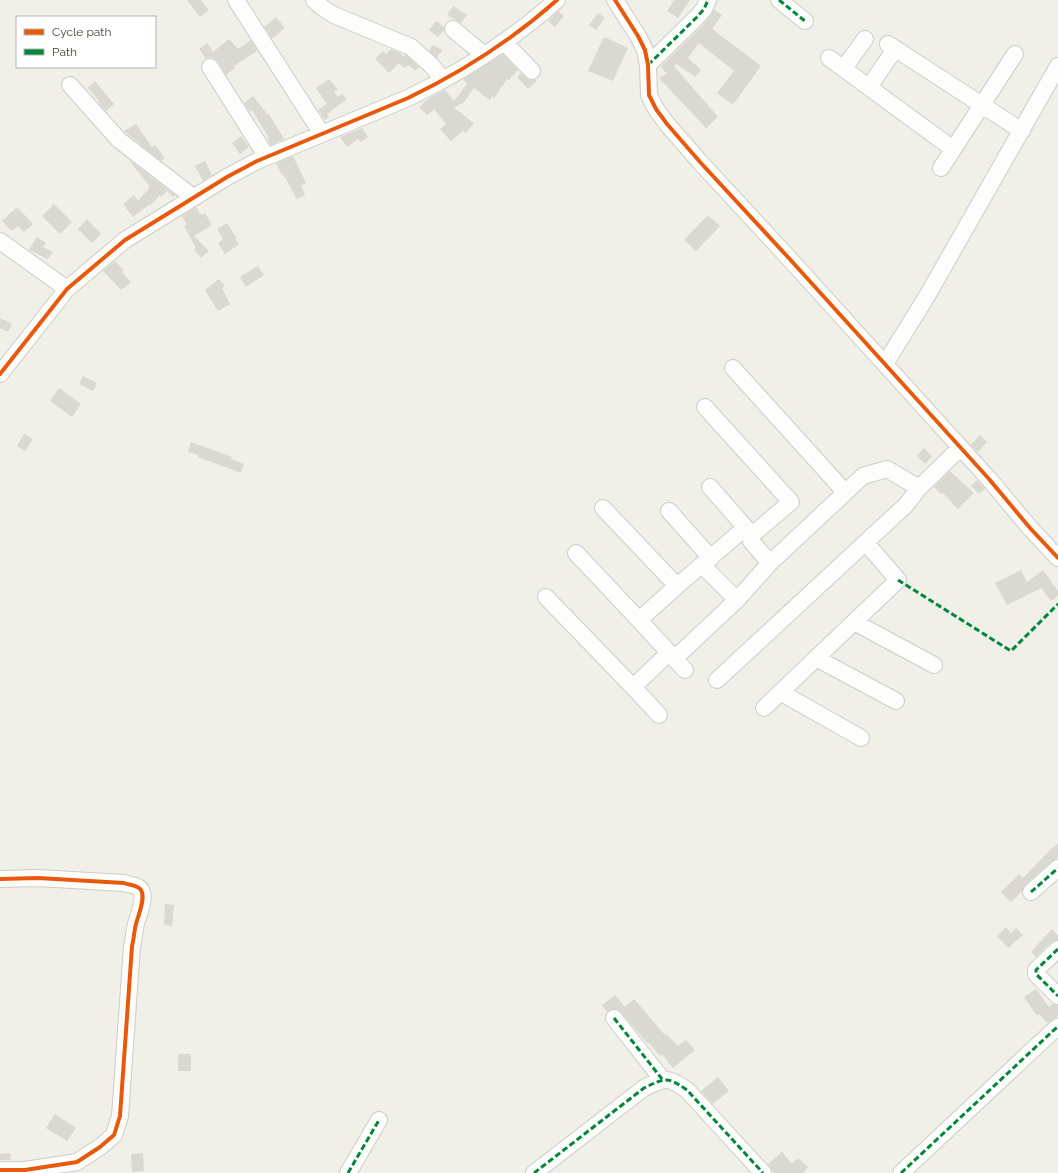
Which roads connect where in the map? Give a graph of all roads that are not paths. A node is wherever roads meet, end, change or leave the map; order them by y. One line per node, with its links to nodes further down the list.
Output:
1 (236, 0): 24 (street)
2 (314, 0): 19 (street)
3 (557, 0): 10 (street)
4 (615, 0): 14 (street)
5 (708, 0): 14 (street)
6 (779, 0): 7 (street)
7 (805, 21)
8 (453, 29): 12 (street)
9 (865, 39): 17 (street)
10 (504, 42): 12 (street); 18 (street)
11 (1015, 54): 22 (street)
12 (484, 56): 19 (street)
13 (829, 58): 17 (street)
14 (648, 65): 31 (street)
15 (1058, 66): 23 (street)
16 (210, 67): 26 (street)
17 (844, 68): 21 (street)
18 (532, 71)
19 (443, 80): 24 (street)
20 (70, 85): 28 (street)
21 (869, 87): 22 (street); 25 (street)
22 (981, 105): 23 (street); 25 (street)
23 (1022, 131): 31 (street)
24 (322, 134): 26 (street)
25 (953, 150): 27 (street)
26 (267, 157): 28 (street)
27 (941, 168)
28 (193, 197): 30 (street)
29 (0, 241): 30 (street)
30 (67, 290): 33 (street)
31 (885, 364): 35 (street)
32 (733, 368): 38 (street)
33 (0, 374)
34 (705, 407): 41 (street)
35 (960, 448): 37 (street); 44 (street)
36 (710, 487): 41 (street)
37 (919, 488): 38 (street); 42 (street)
38 (845, 492): 46 (street)
39 (603, 508): 47 (street)
40 (669, 511): 45 (street)
41 (749, 531): 45 (street); 46 (street)
42 (866, 543): 51 (street); 56 (street)
43 (576, 554): 50 (street)
44 (1058, 558)
45 (706, 562): 47 (street); 49 (street)
46 (770, 563): 49 (street)
47 (677, 586): 50 (street)
48 (546, 597): 57 (street)
49 (737, 600): 52 (street)
50 (639, 620): 52 (street)
51 (854, 622): 53 (street); 54 (street)
52 (672, 656): 55 (street); 57 (street)
53 (816, 658): 58 (street); 59 (street)
54 (934, 665)
55 (685, 670)
56 (716, 680)
57 (633, 687): 61 (street)
58 (780, 692): 60 (street); 62 (street)
59 (896, 701)
60 (764, 708)
61 (659, 716)
62 (862, 738)
63 (1058, 868): 65 (street)
64 (0, 879): 72 (street)
65 (1031, 892)
66 (1058, 949): 67 (street)
67 (1058, 996)
68 (614, 1018): 70 (street)
69 (1058, 1027): 76 (street)
70 (662, 1079): 74 (street); 75 (street)
71 (379, 1120): 73 (street)
72 (0, 1170)
73 (348, 1173)
74 (534, 1173)
75 (763, 1173)
76 (901, 1173)

